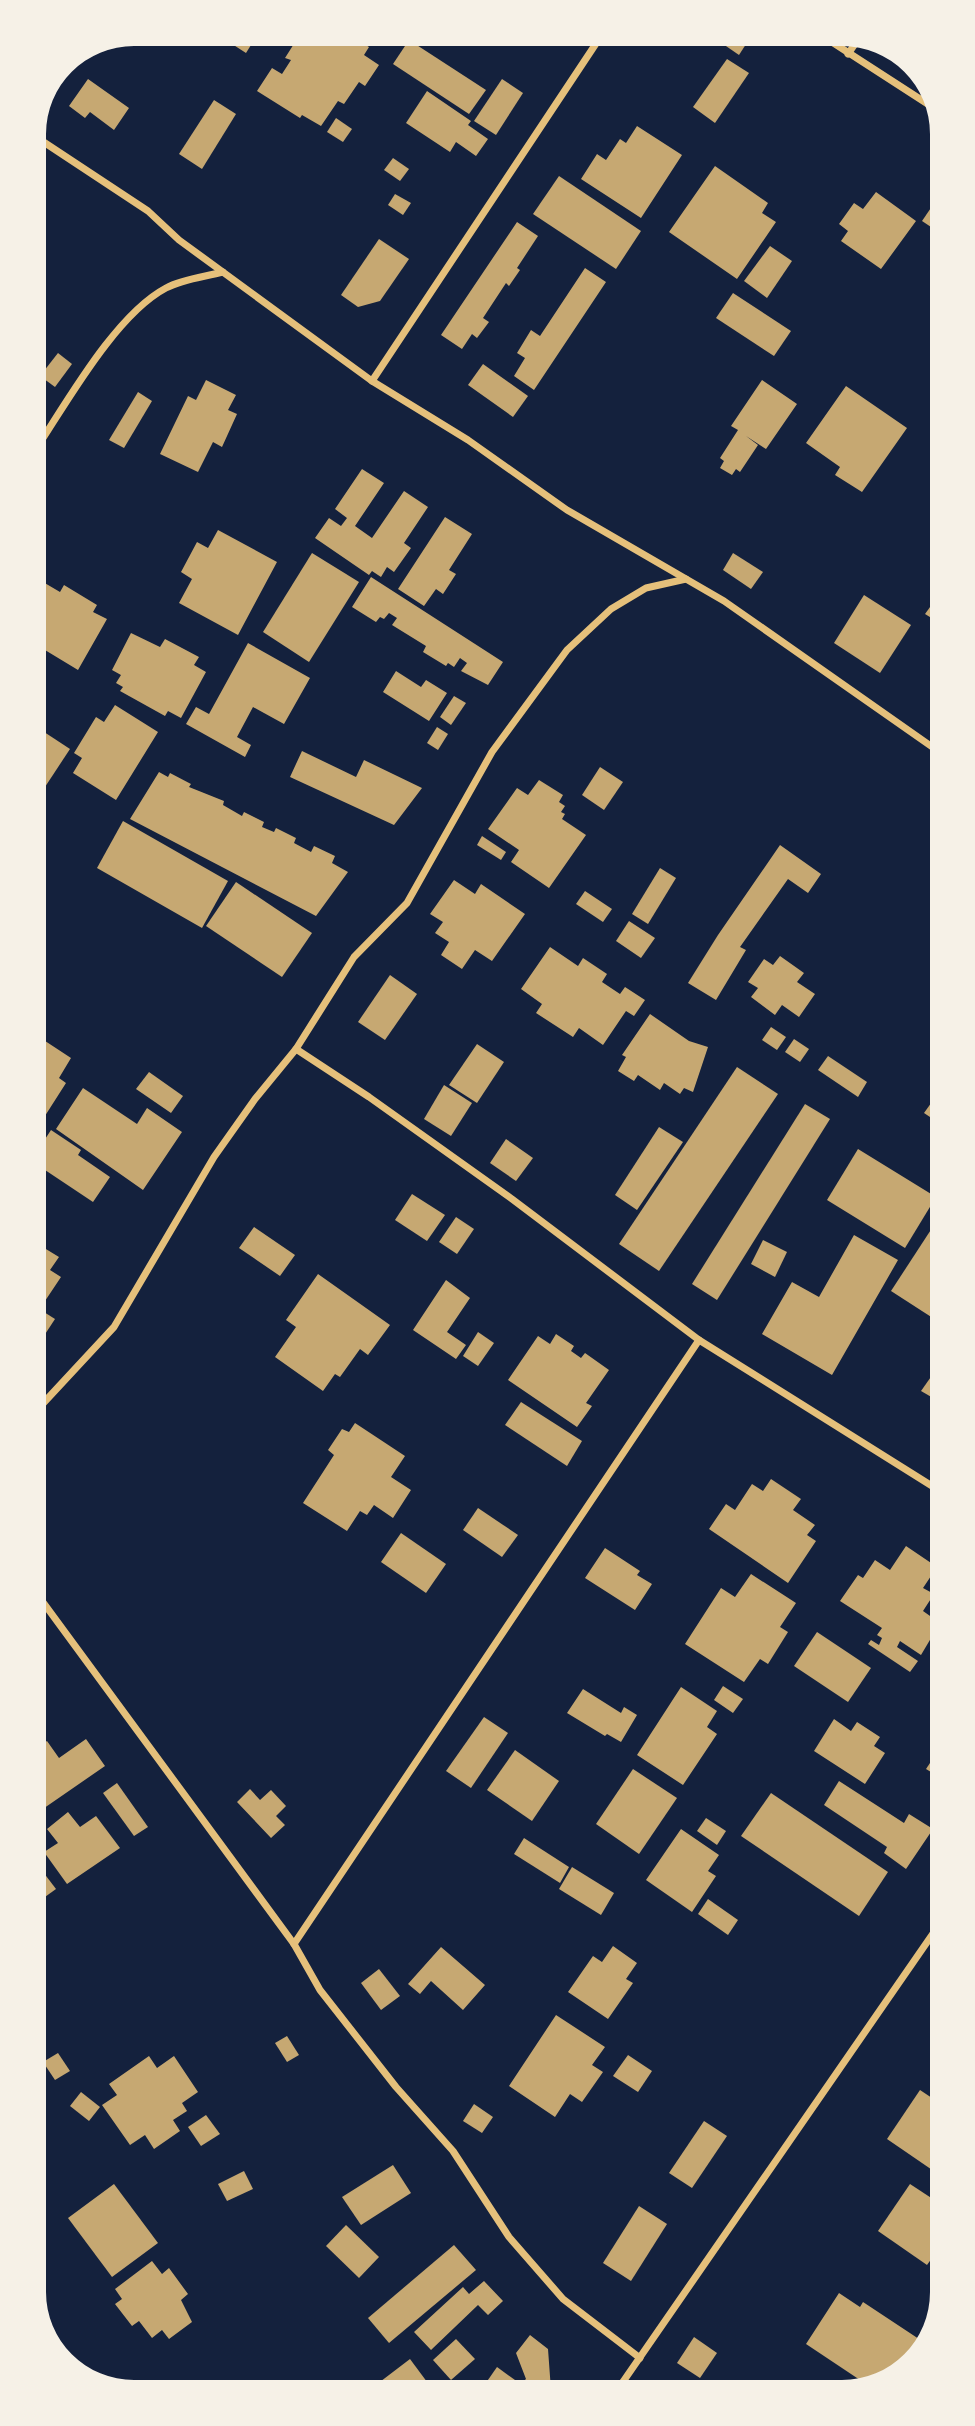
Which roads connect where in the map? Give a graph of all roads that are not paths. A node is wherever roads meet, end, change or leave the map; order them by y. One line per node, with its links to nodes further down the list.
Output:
1 (595, 46): 8 (street)
2 (837, 46): 4 (street)
3 (853, 47): 4 (street)
4 (848, 54): 5 (street)
5 (923, 101)
6 (46, 144): 7 (street)
7 (223, 272): 8 (street); 9 (street)
8 (372, 381): 10 (street)
9 (46, 435)
10 (687, 578): 11 (street); 12 (street)
11 (930, 745)
12 (296, 1049): 13 (street); 14 (street)
13 (699, 1340): 15 (street); 18 (street)
14 (45, 1401)
15 (930, 1485)
16 (45, 1605): 18 (street)
17 (930, 1938): 19 (street)
18 (294, 1944): 19 (street)
19 (640, 2358): 20 (street)
20 (624, 2380)

